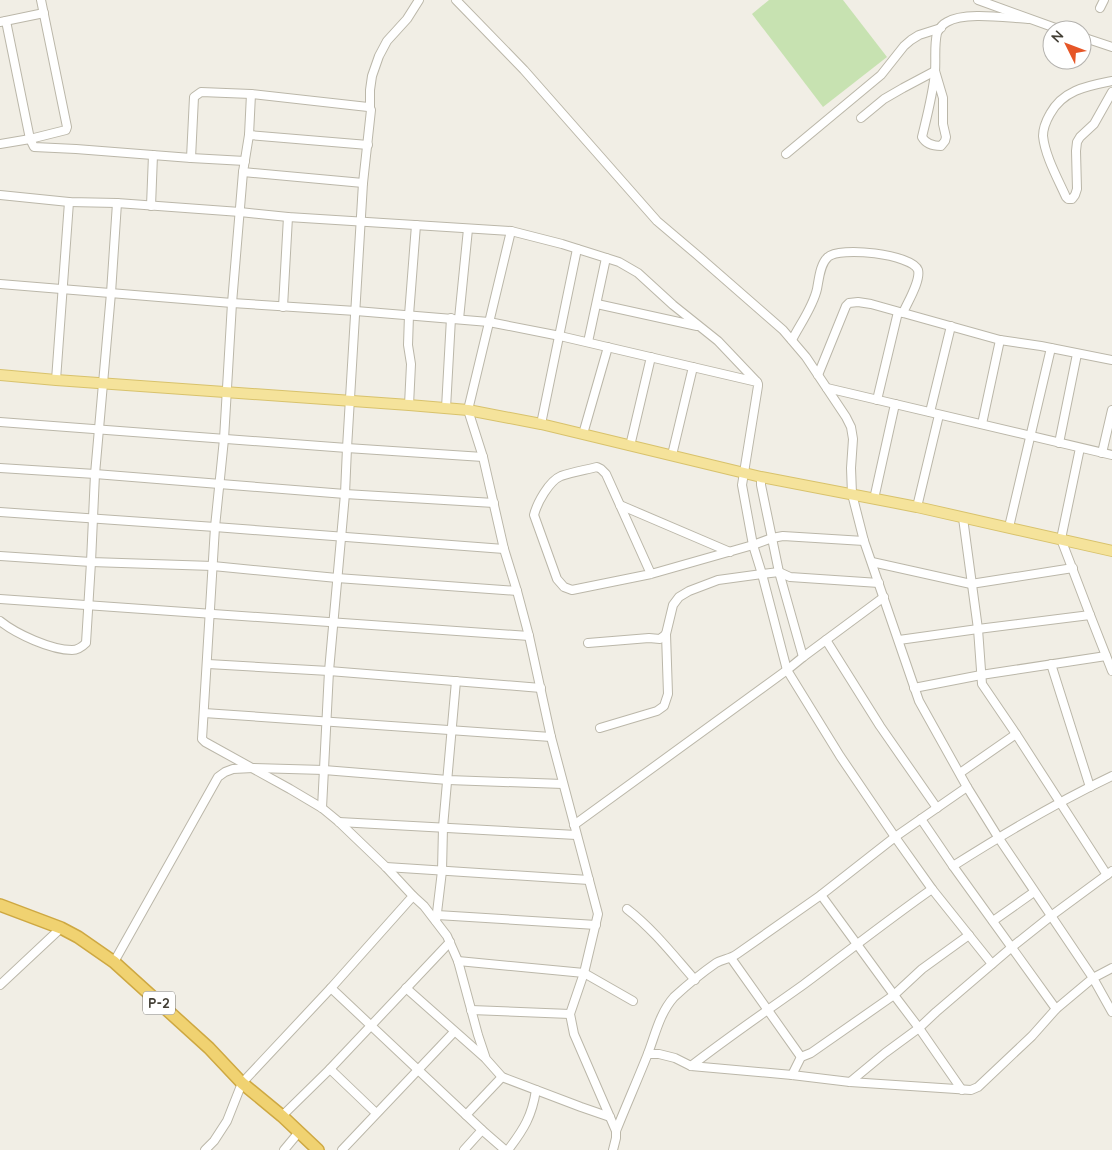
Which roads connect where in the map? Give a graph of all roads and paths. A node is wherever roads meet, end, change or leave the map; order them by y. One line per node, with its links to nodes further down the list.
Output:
1 (41, 0): 7 (street)
2 (419, 0): 18 (street)
3 (456, 0): 56 (street)
4 (978, 0): 8 (street)
5 (1104, 0): 6 (street)
6 (1100, 8)
7 (44, 13): 9 (street); 21 (street)
8 (1028, 19): 10 (street); 11 (street)
9 (3, 21): 21 (street)
10 (1042, 24)
11 (941, 28): 14 (street); 24 (street)
12 (1092, 41): 13 (street)
13 (1112, 48)
14 (935, 71): 14 (street); 19 (street)
15 (1112, 81): 16 (street)
16 (1112, 92)
17 (251, 94): 18 (street); 20 (street); 26 (street)
18 (370, 108): 23 (street)
19 (861, 118)
20 (249, 135): 23 (street); 27 (street)
21 (30, 138): 22 (street); 25 (street)
22 (0, 144)
23 (368, 145): 29 (street)
24 (786, 154)
25 (152, 155): 26 (street); 33 (street)
26 (191, 158): 27 (street)
27 (245, 161): 28 (street)
28 (243, 172): 29 (street); 34 (street)
29 (363, 183): 36 (street)
30 (0, 195): 31 (street)
31 (69, 202): 32 (street); 43 (street)
32 (117, 203): 33 (street); 44 (street)
33 (151, 206): 34 (street)
34 (240, 212): 35 (street); 45 (street)
35 (288, 217): 36 (street); 47 (street)
36 (361, 221): 37 (street); 48 (street)
37 (416, 225): 38 (street); 50 (street)
38 (468, 229): 39 (street); 51 (street)
39 (511, 231): 40 (street); 52 (street)
40 (577, 249): 41 (street); 55 (street)
41 (606, 258): 46 (street); 53 (street)
42 (0, 284): 43 (street)
43 (62, 289): 44 (street); 67 (street)
44 (111, 293): 45 (street); 69 (street)
45 (232, 304): 47 (street); 71 (street)
46 (596, 304): 53 (street); 58 (street)
47 (283, 307): 48 (street)
48 (356, 311): 50 (street); 73 (street)
49 (900, 312): 54 (street); 56 (street); 66 (street); 72 (street)
50 (408, 315): 51 (street); 75 (street)
51 (455, 319): 52 (street); 76 (street)
52 (489, 322): 55 (street); 77 (street)
53 (699, 326): 68 (street)
54 (951, 326): 57 (street); 79 (street)
55 (560, 336): 58 (street); 82 (street)
56 (792, 340): 66 (street)
57 (1000, 340): 60 (street); 83 (street)
58 (588, 342): 59 (street)
59 (608, 347): 62 (street); 85 (street)
60 (1051, 348): 61 (street); 86 (street)
61 (1078, 354): 63 (street); 88 (street)
62 (650, 357): 64 (street); 89 (street)
63 (1112, 360)
64 (693, 367): 68 (street); 93 (street)
65 (0, 375): 67 (main road)
66 (818, 375): 70 (street)
67 (56, 380): 69 (main road)
68 (757, 382): 97 (street)
69 (103, 383): 71 (main road); 84 (street)
70 (827, 388): 72 (street); 102 (street)
71 (227, 392): 73 (main road); 87 (street)
72 (877, 400): 74 (street)
73 (350, 401): 75 (main road); 90 (street)
74 (895, 404): 79 (street); 103 (street)
75 (409, 405): 76 (main road)
76 (446, 408): 77 (main road)
77 (468, 410): 82 (main road); 95 (street)
78 (1112, 410): 92 (street)
79 (930, 412): 80 (street)
80 (939, 414): 83 (street); 106 (street)
81 (0, 422): 84 (street)
82 (541, 424): 85 (main road)
83 (982, 424): 86 (street)
84 (99, 430): 87 (street); 98 (street)
85 (583, 434): 89 (main road)
86 (1030, 436): 88 (street); 111 (street)
87 (224, 439): 90 (street); 100 (street)
88 (1060, 443): 91 (street)
89 (630, 446): 93 (main road)
90 (346, 448): 95 (street); 101 (street)
91 (1080, 448): 92 (street); 114 (street)
92 (1102, 453): 94 (street)
93 (672, 455): 97 (main road)
94 (1112, 455)
95 (483, 457): 104 (street)
96 (0, 468): 98 (street)
97 (743, 472): 99 (main road); 116 (street)
98 (95, 474): 100 (street); 109 (street)
99 (761, 477): 102 (main road); 113 (street)
100 (220, 484): 101 (street); 110 (street)
101 (345, 494): 104 (street); 112 (street)
102 (852, 494): 103 (main road); 115 (street)
103 (874, 499): 106 (main road)
104 (494, 503): 117 (street)
105 (620, 505): 119 (street); 126 (street); 126 (street)
106 (917, 507): 108 (main road)
107 (0, 512): 109 (street)
108 (963, 518): 111 (main road); 130 (street)
109 (93, 519): 110 (street); 121 (street)
110 (215, 527): 112 (street); 123 (street)
111 (1008, 527): 114 (main road)
112 (341, 537): 117 (street); 128 (street)
113 (772, 538): 115 (street); 116 (street); 125 (street)
114 (1061, 539): 118 (main road); 124 (street)
115 (864, 541): 122 (street)
116 (753, 546): 119 (street); 127 (street)
117 (504, 549): 131 (street)
118 (1112, 551)
119 (730, 552): 126 (street)
120 (0, 556): 121 (street)
121 (91, 562): 123 (street); 134 (street)
122 (872, 562): 129 (street); 130 (street)
123 (213, 566): 128 (street); 135 (street)
124 (1073, 568): 130 (street); 136 (street)
125 (780, 572): 127 (street); 129 (street); 146 (street)
126 (651, 574)
127 (762, 574): 140 (street); 149 (street)
128 (337, 578): 131 (street); 138 (street)
129 (879, 583): 132 (street)
130 (971, 584): 139 (street)
131 (517, 591): 141 (street)
132 (884, 597): 142 (street); 143 (street)
133 (0, 599): 134 (street)
134 (88, 605): 135 (street); 137 (street)
135 (210, 614): 138 (street); 147 (street)
136 (1090, 615): 139 (street); 145 (street)
137 (0, 621)
138 (333, 622): 141 (street); 150 (street)
139 (978, 629): 143 (street); 152 (street)
140 (666, 634): 144 (street); 158 (street)
141 (528, 636): 154 (street)
142 (826, 640): 146 (street); 172 (street)
143 (899, 640): 155 (street)
144 (588, 643)
145 (1106, 656): 148 (street); 151 (street)
146 (803, 657): 149 (street)
147 (208, 664): 150 (street); 156 (street)
148 (1051, 664): 152 (street); 169 (street)
149 (787, 670): 175 (street); 178 (street)
150 (329, 671): 153 (street); 157 (street)
151 (1112, 671)
152 (981, 675): 155 (street); 160 (street)
153 (456, 681): 154 (street); 159 (street)
154 (541, 688): 161 (street)
155 (914, 688): 164 (street)
156 (204, 713): 157 (street); 162 (street)
157 (326, 722): 159 (street); 163 (street)
158 (600, 728)
159 (452, 730): 161 (street); 166 (street)
160 (1016, 734): 164 (street); 170 (street)
161 (551, 737): 167 (street)
162 (253, 768): 163 (street); 171 (street); 202 (street)
163 (324, 770): 166 (street); 171 (street)
164 (960, 773): 168 (street)
165 (1112, 776): 169 (street)
166 (448, 780): 167 (street); 176 (street)
167 (564, 784): 175 (street)
168 (967, 787): 172 (street); 179 (street)
169 (1090, 787): 170 (street)
170 (1059, 802): 179 (street); 183 (street)
171 (322, 808): 174 (street)
172 (937, 808): 173 (street)
173 (921, 819): 178 (street); 180 (street)
174 (339, 822): 176 (street); 181 (street)
175 (574, 826): 177 (street)
176 (443, 827): 177 (street); 182 (street)
177 (576, 835): 184 (street)
178 (895, 837): 185 (street); 187 (street)
179 (998, 837): 180 (street); 186 (street)
180 (953, 866): 193 (street)
181 (386, 867): 182 (street); 188 (street)
182 (442, 871): 184 (street); 192 (street)
183 (1110, 873): 191 (street)
184 (588, 880): 194 (street)
185 (932, 889): 196 (street); 198 (street)
186 (1034, 892): 191 (street); 193 (street)
187 (821, 895): 198 (street); 200 (street)
188 (413, 896): 192 (street); 209 (street)
189 (0, 905): 195 (highway, P-2)
190 (628, 909): 207 (street)
191 (1051, 916): 199 (street); 206 (street)
192 (437, 918): 194 (street); 197 (street)
193 (992, 921): 199 (street)
194 (596, 925): 205 (street)
195 (61, 928): 202 (highway, P-2); 208 (street)
196 (968, 935): 203 (street); 211 (street)
197 (450, 942): 201 (street); 210 (street)
198 (857, 945): 211 (street); 215 (street)
199 (1012, 947): 203 (street); 214 (street)
200 (731, 958): 207 (street); 215 (street)
201 (458, 961): 205 (street); 213 (street)
202 (114, 962): 230 (highway, P-2)
203 (992, 964): 219 (street)
204 (1112, 968): 206 (street)
205 (584, 973): 212 (street); 217 (street)
206 (1093, 978): 214 (street); 216 (street)
207 (695, 980): 221 (street)
208 (0, 985)
209 (331, 988): 218 (street); 230 (street)
210 (406, 988): 218 (street); 220 (street)
211 (894, 995): 219 (street); 222 (street)
212 (633, 1001)
213 (471, 1010): 217 (street); 223 (street)
214 (1056, 1010): 232 (street)
215 (768, 1011): 222 (street); 224 (street)
216 (1112, 1012)
217 (570, 1014): 236 (street)
218 (370, 1025): 225 (street); 226 (street)
219 (919, 1028): 229 (street); 232 (street)
220 (454, 1032): 223 (street); 226 (street)
221 (648, 1054): 224 (street); 238 (street)
222 (801, 1057): 227 (street)
223 (486, 1059): 228 (street)
224 (691, 1066): 227 (street)
225 (330, 1069): 233 (street); 235 (street)
226 (419, 1070): 233 (street); 234 (street)
227 (792, 1075): 229 (street)
228 (502, 1076): 231 (street); 234 (street)
229 (850, 1082): 232 (street)
230 (242, 1083): 235 (highway, P-2); 241 (street)
231 (536, 1090): 236 (street); 245 (street)
232 (962, 1090)
233 (376, 1113): 243 (street)
234 (466, 1115): 237 (street)
235 (282, 1116): 239 (highway, P-2)
236 (610, 1117): 238 (street)
237 (482, 1130): 244 (street); 245 (street)
238 (616, 1130): 246 (street)
239 (299, 1132): 240 (street); 242 (highway, P-2)
240 (285, 1149)
241 (205, 1150)
242 (318, 1150)
243 (342, 1150)
244 (464, 1150)
245 (507, 1150)
246 (613, 1150)

